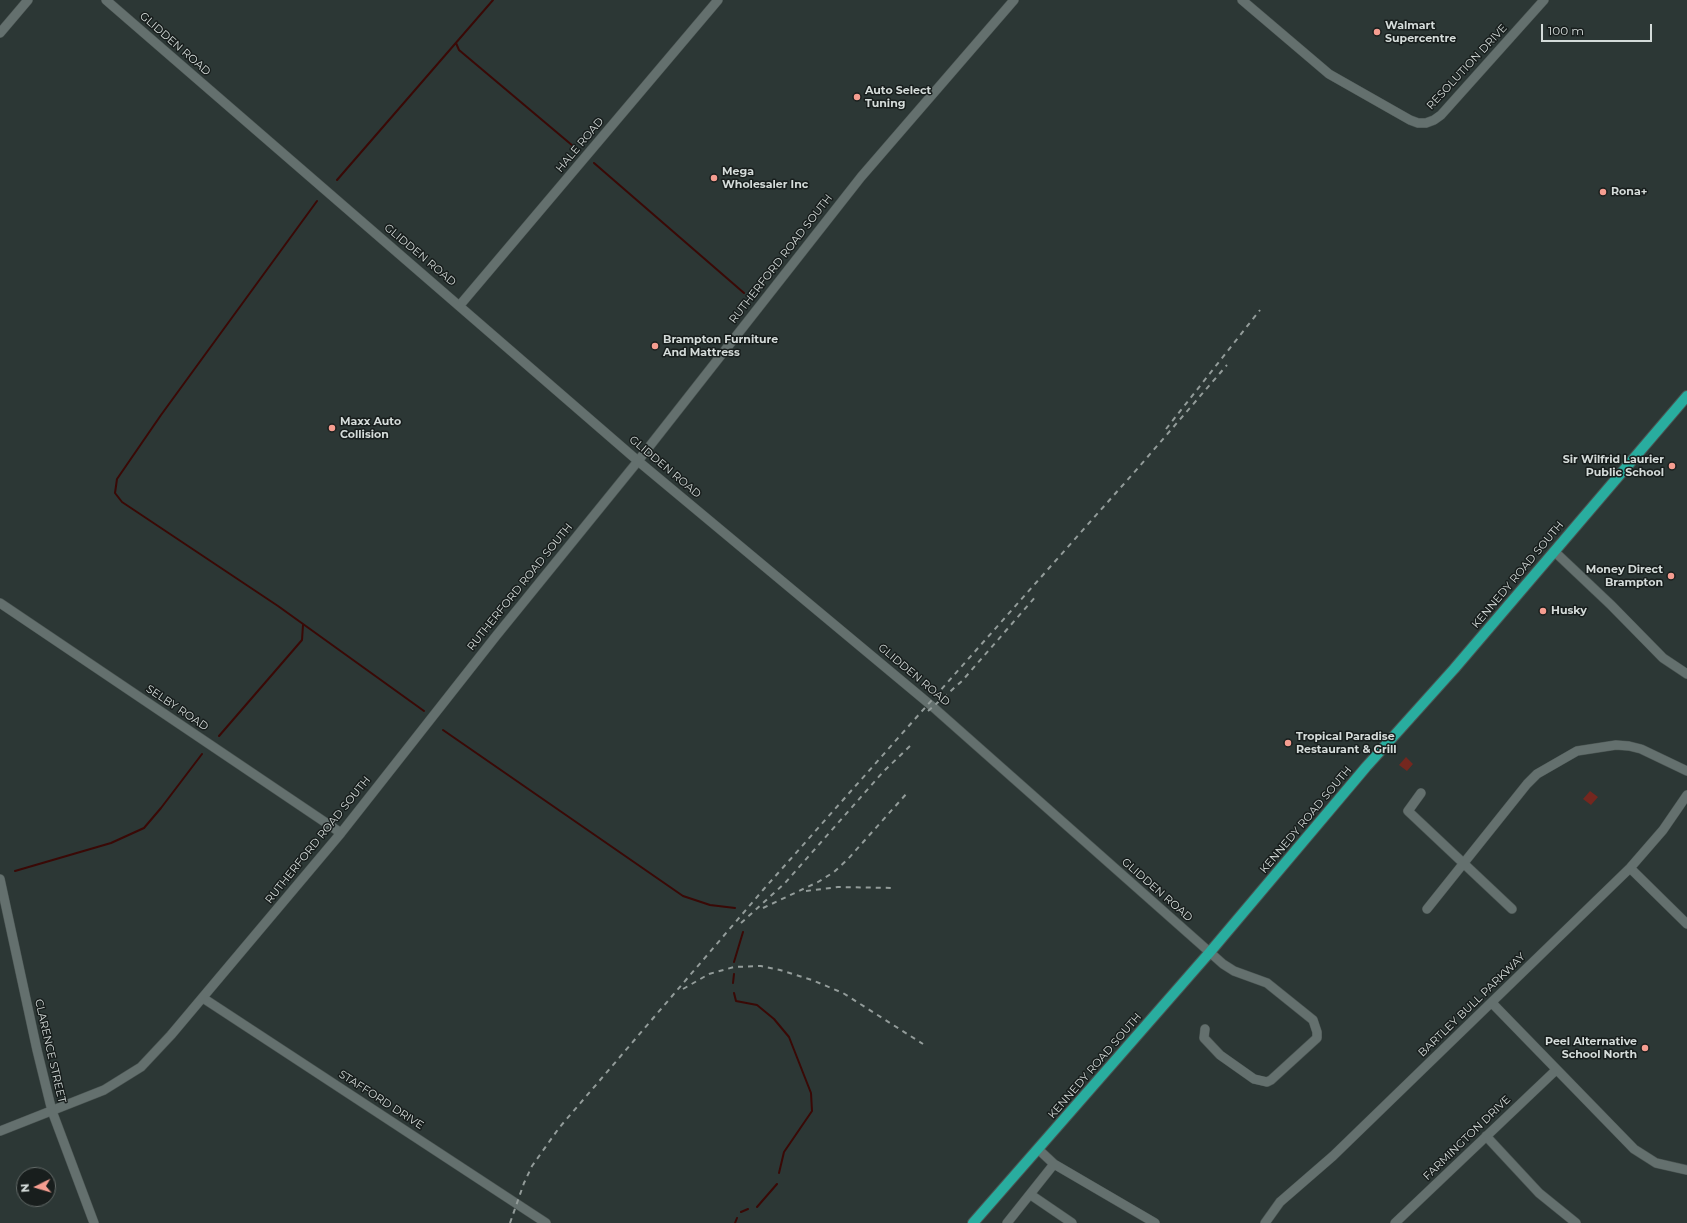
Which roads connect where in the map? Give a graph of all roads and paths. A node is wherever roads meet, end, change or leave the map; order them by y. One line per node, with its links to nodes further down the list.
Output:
1 (28, 0): 7 (street)
2 (106, 0): 8 (street, GLIDDEN ROAD)
3 (718, 0): 8 (street, HALE ROAD)
4 (1014, 0): 10 (street, RUTHERFORD ROAD SOUTH)
5 (1242, 0): 6 (street, RESOLUTION DRIVE)
6 (1544, 0)
7 (0, 33)
8 (460, 305): 10 (street, GLIDDEN ROAD)
9 (1687, 396): 11 (main road, KENNEDY ROAD SOUTH)
10 (638, 461): 17 (street, RUTHERFORD ROAD SOUTH); 24 (street, GLIDDEN ROAD)
11 (1554, 552): 13 (street); 24 (main road, KENNEDY ROAD SOUTH)
12 (0, 603): 17 (street, SELBY ROAD)
13 (1687, 674)
14 (1687, 771): 18 (street)
15 (1421, 792): 18 (street)
16 (1687, 795): 19 (street, BARTLEY BULL PARKWAY)
17 (341, 832): 25 (street, RUTHERFORD ROAD SOUTH)
18 (1463, 864): 21 (street); 22 (street)
19 (1630, 868): 23 (street); 26 (street, BARTLEY BULL PARKWAY)
20 (0, 878): 29 (street, CLARENCE STREET)
21 (1427, 909)
22 (1512, 909)
23 (1687, 924)
24 (1210, 952): 27 (street, GLIDDEN ROAD); 32 (main road, KENNEDY ROAD SOUTH)
25 (203, 998): 29 (street, RUTHERFORD ROAD SOUTH); 37 (street, STAFFORD DRIVE)
26 (1492, 1003): 28 (street); 42 (street, BARTLEY BULL PARKWAY)
27 (1205, 1029)
28 (1556, 1070): 31 (street, FARMINGTON DRIVE); 34 (street)
29 (52, 1111): 30 (street, RUTHERFORD ROAD SOUTH); 36 (street, CLARENCE STREET)
30 (0, 1131)
31 (1486, 1136): 43 (street, FARMINGTON DRIVE); 44 (street)
32 (1038, 1150): 33 (street); 38 (main road, KENNEDY ROAD SOUTH)
33 (1054, 1164): 35 (street); 41 (street)
34 (1687, 1170)
35 (1031, 1195): 39 (street); 40 (street)
36 (94, 1223)
37 (546, 1223)
38 (973, 1223)
39 (1007, 1223)
40 (1072, 1223)
41 (1155, 1223)
42 (1265, 1223)
43 (1395, 1223)
44 (1576, 1223)

